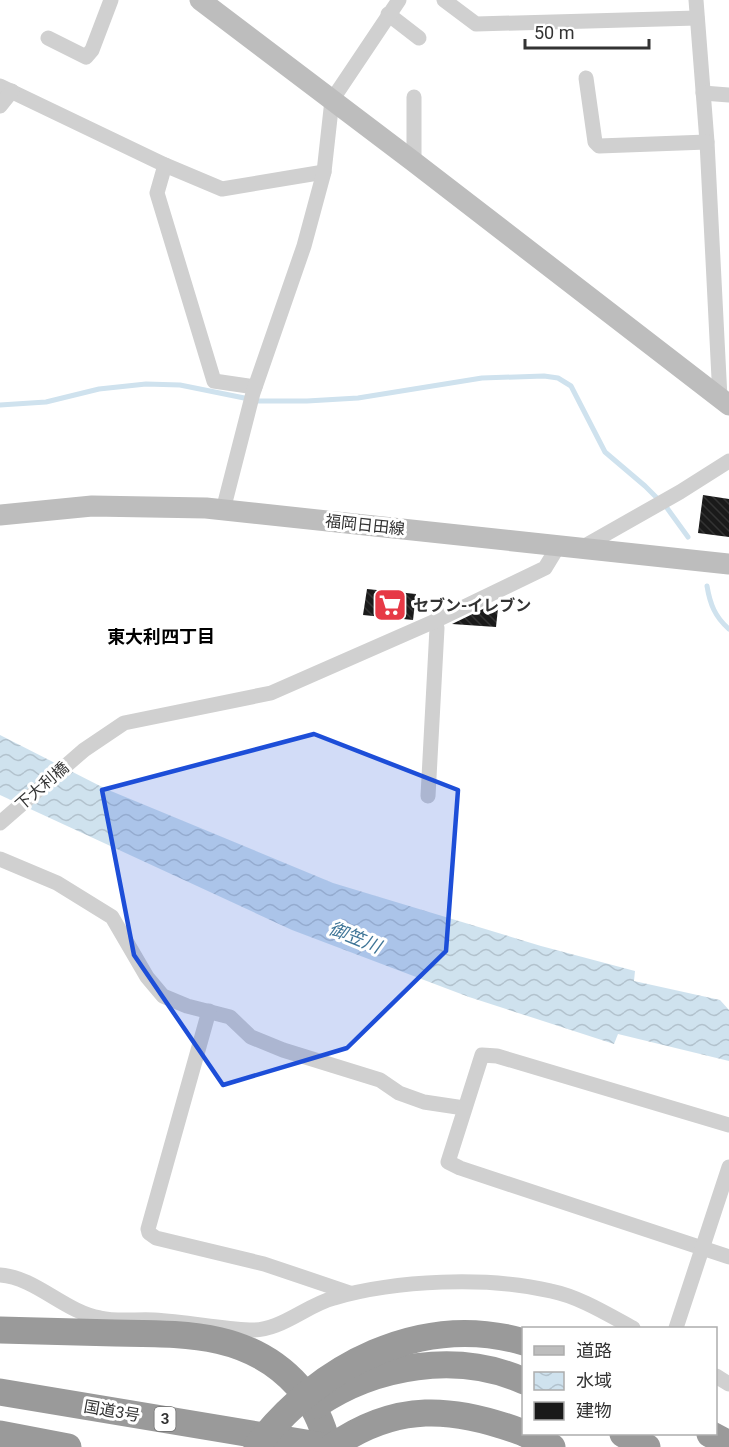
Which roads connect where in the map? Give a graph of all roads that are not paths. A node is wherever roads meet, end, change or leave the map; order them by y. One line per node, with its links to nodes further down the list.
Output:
1 (111, 0): 8 (street)
2 (200, 0): 15 (main road)
3 (399, 0): 6 (street)
4 (444, 0): 7 (street)
5 (696, 0): 7 (street)
6 (388, 14): 9 (street); 15 (street)
7 (697, 18): 12 (street)
8 (48, 38)
9 (419, 38)
10 (586, 78): 17 (street)
11 (6, 89): 16 (street); 19 (street)
12 (703, 93): 13 (street); 17 (street)
13 (729, 95)
14 (414, 97): 18 (street)
15 (332, 100): 18 (main road); 20 (street)
16 (0, 106)
17 (707, 142): 22 (street)
18 (414, 162): 22 (main road)
19 (165, 165): 20 (street); 21 (street)
20 (324, 172): 21 (street)
21 (253, 395): 25 (street)
22 (724, 401)
23 (729, 461): 27 (street)
24 (2, 510): 25 (main road, 福岡日田線)
25 (224, 510): 26 (main road, 福岡日田線)
26 (559, 545): 27 (main road, 福岡日田線); 29 (street, 下大利橋)
27 (583, 547): 28 (main road, 福岡日田線)
28 (729, 564)
29 (435, 621): 30 (street); 31 (street, 下大利橋)
30 (428, 796)
31 (0, 823)
32 (0, 859): 33 (street)
33 (209, 1011): 34 (street); 40 (street)
34 (464, 1108): 35 (street); 37 (street)
35 (729, 1125)
36 (729, 1167): 37 (street)
37 (703, 1248): 38 (street); 42 (street)
38 (729, 1257)
39 (0, 1275): 40 (street)
40 (350, 1293): 41 (street)
41 (629, 1327)
42 (677, 1327)
43 (0, 1330): 61 (highway)
44 (522, 1342): 48 (highway)
45 (522, 1380): 48 (highway)
46 (0, 1392): 61 (highway, 国道3号 / 3)
47 (0, 1399): 58 (highway)
48 (298, 1410): 59 (highway); 60 (highway)
49 (522, 1432): 61 (highway)
50 (0, 1434): 57 (highway)
51 (529, 1435): 62 (highway)
52 (625, 1435): 63 (highway)
53 (712, 1435): 55 (highway)
54 (0, 1440): 56 (highway)
55 (729, 1444)
56 (31, 1447)
57 (68, 1447)
58 (216, 1447)
59 (257, 1447)
60 (267, 1447)
61 (330, 1447)
62 (552, 1447)
63 (647, 1447)

